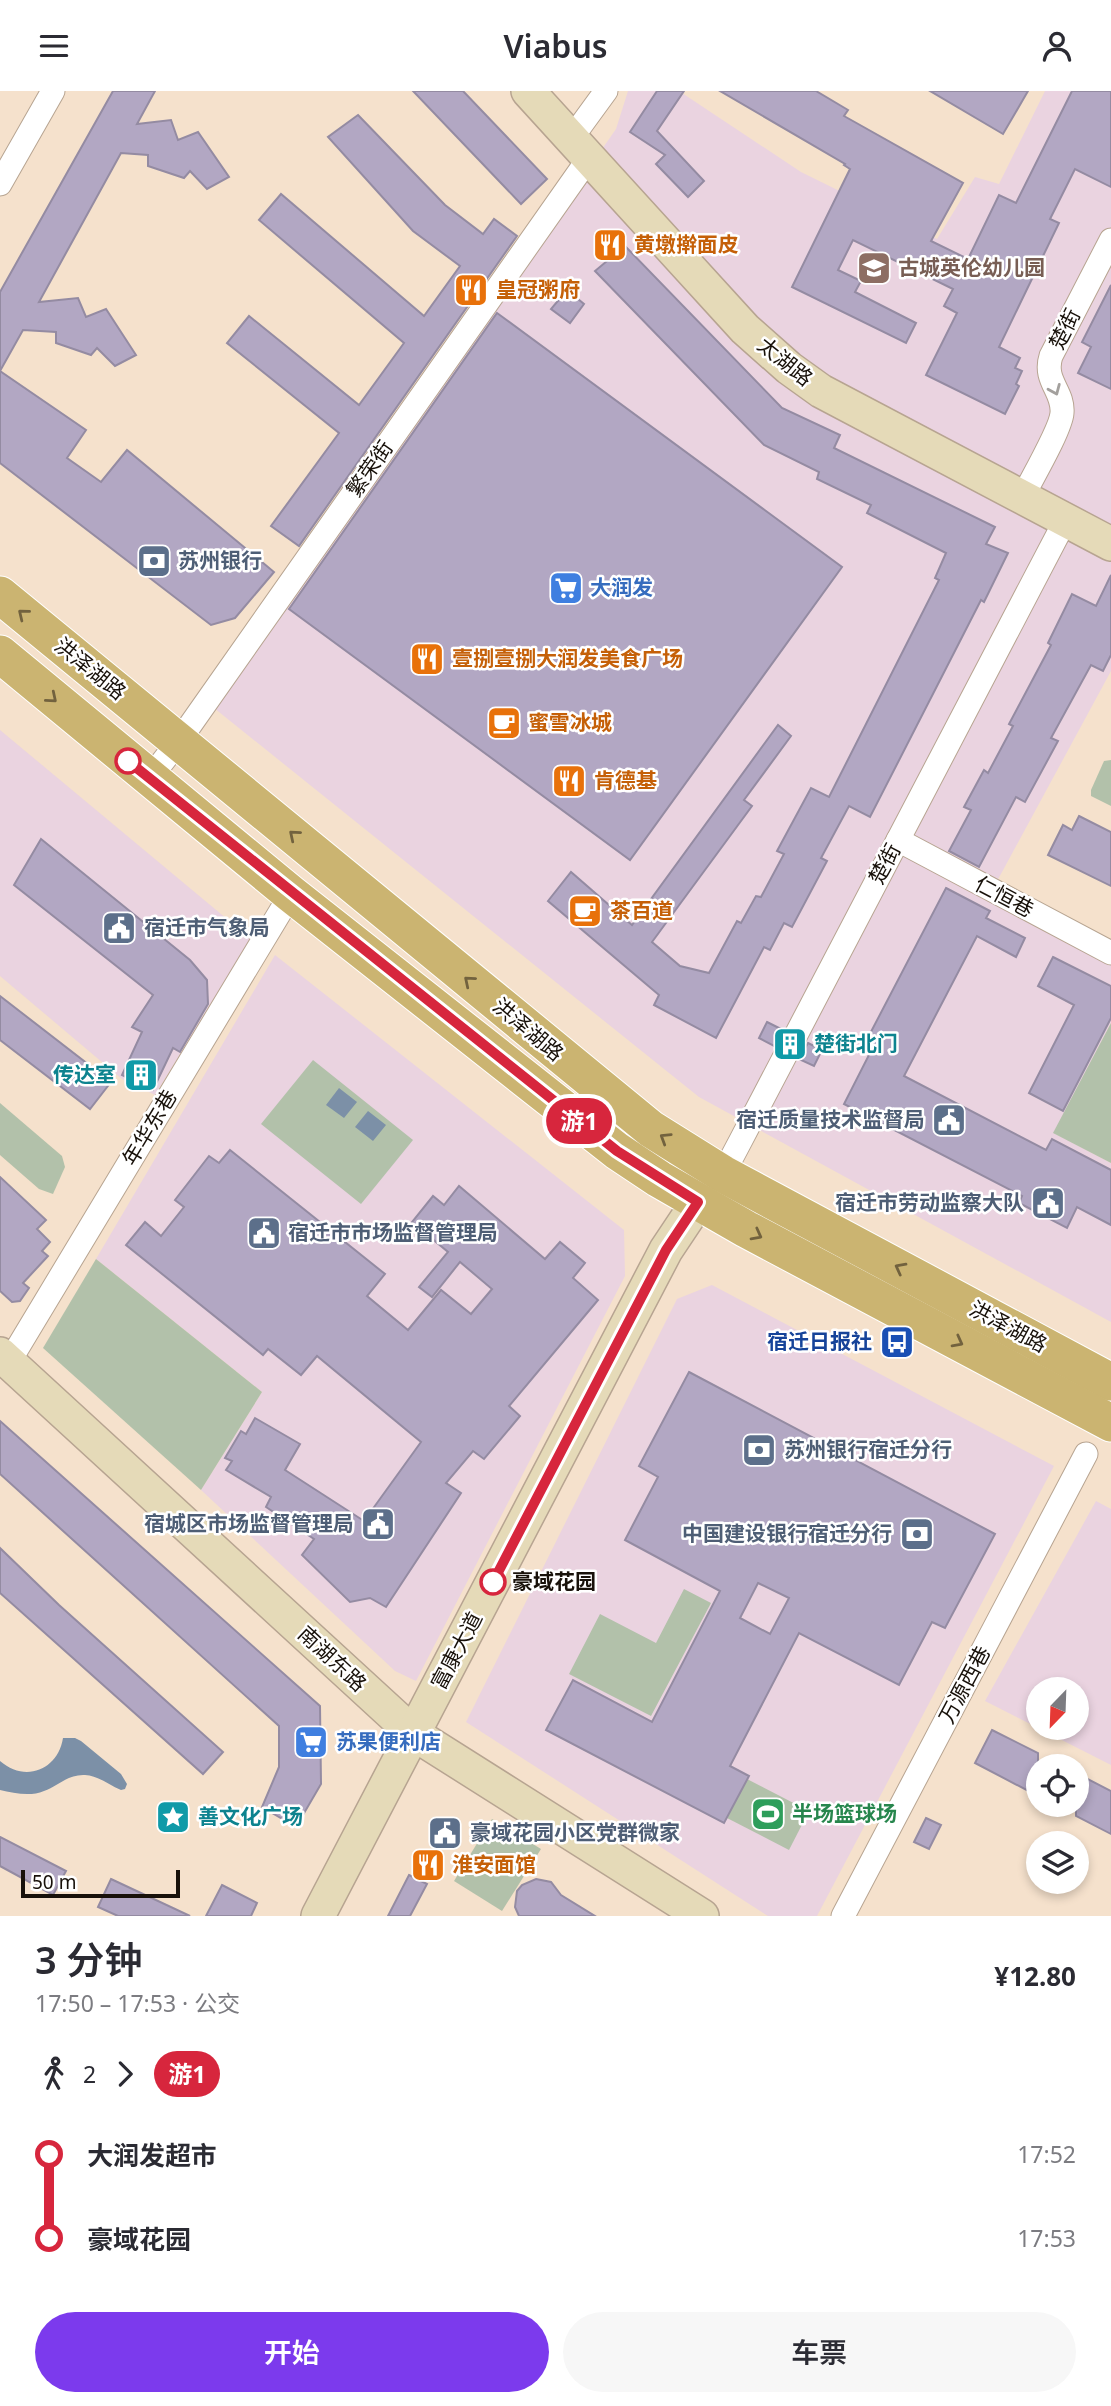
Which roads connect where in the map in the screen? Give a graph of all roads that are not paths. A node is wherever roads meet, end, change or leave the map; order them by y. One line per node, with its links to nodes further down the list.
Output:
1 (53, 91): 5 (street)
2 (528, 91): 4 (street, 太湖路)
3 (606, 91): 4 (street, 繁荣街)
4 (580, 148): 7 (street, 太湖路); 12 (street, 繁荣街)
5 (0, 184)
6 (1111, 240): 7 (street, 楚街, one-way to 7)
7 (1022, 498): 8 (street, 太湖路)
8 (1065, 521): 9 (street, 太湖路); 14 (street, 楚街)
9 (1111, 544)
10 (0, 595): 12 (main road, 洪泽湖路, one-way to 10)
11 (0, 654): 13 (main road, 洪泽湖路, one-way to 13)
12 (179, 741): 13 (street, 繁荣街); 17 (main road, 洪泽湖路, one-way to 12)
13 (149, 779): 15 (main road, 洪泽湖路)
14 (898, 840): 16 (street, 仁恒巷); 17 (street, 楚街)
15 (291, 894): 18 (main road, 洪泽湖路); 19 (street, 年华东巷)
16 (1111, 953)
17 (723, 1174): 18 (street, 楚街); 20 (main road, 洪泽湖路, one-way to 17)
18 (698, 1202): 21 (main road, 洪泽湖路, one-way to 21); 23 (street, 富康大道)
19 (4, 1358): 23 (street, 南湖东路)
20 (1111, 1382)
21 (1111, 1423)
22 (1086, 1454): 26 (street, 万源西巷)
23 (414, 1734): 24 (street, 富康大道); 25 (street, 南湖东路)
24 (318, 1916)
25 (702, 1916)
26 (843, 1916)

